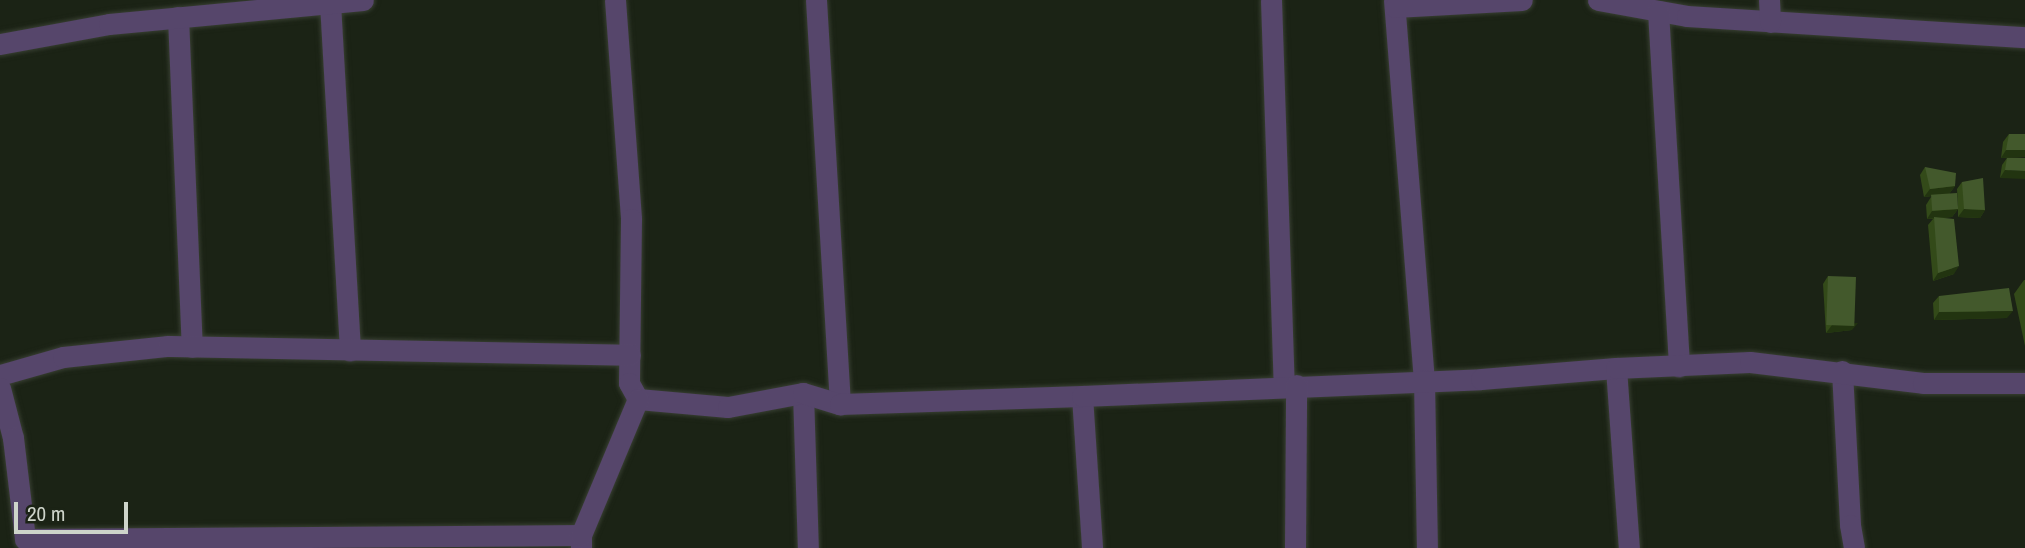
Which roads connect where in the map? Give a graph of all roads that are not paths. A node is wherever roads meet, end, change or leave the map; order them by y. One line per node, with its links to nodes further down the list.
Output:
1 (363, 0): 8 (street)
2 (615, 0): 17 (street)
3 (816, 0): 29 (street)
4 (1271, 0): 24 (street)
5 (1522, 0): 9 (street)
6 (1598, 0): 10 (street)
7 (1769, 0): 12 (street)
8 (330, 3): 11 (street); 16 (street)
9 (1395, 3): 22 (street)
10 (1658, 11): 12 (street); 18 (street)
11 (178, 17): 14 (street); 15 (street)
12 (1770, 22): 13 (street)
13 (2025, 37)
14 (0, 44)
15 (192, 348): 16 (street); 21 (street)
16 (350, 350): 17 (street)
17 (630, 355): 28 (street)
18 (1679, 366): 19 (street); 20 (street)
19 (1616, 368): 22 (street); 36 (street)
20 (1842, 371): 23 (street); 37 (street)
21 (0, 374)
22 (1424, 380): 24 (street); 35 (street)
23 (2025, 383)
24 (1290, 385): 27 (street); 34 (street)
25 (0, 388): 31 (street)
26 (803, 393): 28 (street); 29 (street); 32 (street)
27 (1082, 396): 29 (street); 33 (street)
28 (638, 399): 30 (street)
29 (840, 404)
30 (581, 542): 31 (street)
31 (25, 543)
32 (808, 548)
33 (1092, 548)
34 (1295, 548)
35 (1427, 548)
36 (1629, 548)
37 (1854, 548)

